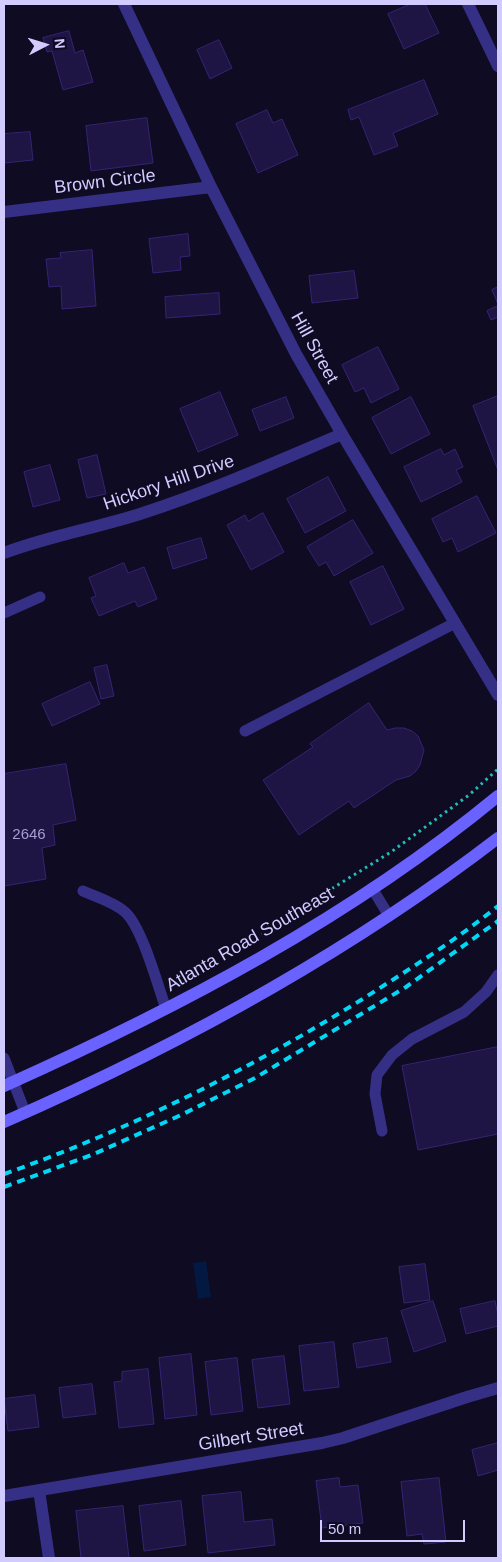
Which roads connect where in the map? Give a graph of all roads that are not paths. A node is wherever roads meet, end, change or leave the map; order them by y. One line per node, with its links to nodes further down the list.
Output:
1 (124, 4): 4 (street, Hill Street)
2 (468, 4): 3 (street)
3 (498, 66)
4 (210, 187): 5 (street, Brown Circle); 6 (street, Hill Street)
5 (4, 212)
6 (342, 434): 7 (street, Hickory Hill Drive); 10 (street, Hill Street)
7 (4, 553)
8 (40, 597): 9 (lane)
9 (4, 613)
10 (455, 623): 11 (street, Hill Street); 12 (lane)
11 (498, 695)
12 (245, 731)
13 (498, 796): 15 (main road, Atlanta Road Southeast)
14 (498, 838): 17 (main road)
15 (372, 888): 17 (lane); 19 (main road, Atlanta Road Southeast)
16 (83, 891): 19 (lane)
17 (389, 916): 22 (main road)
18 (498, 976): 24 (lane)
19 (166, 1009): 21 (main road, Atlanta Road Southeast)
20 (4, 1058): 21 (lane)
21 (8, 1084): 22 (lane)
22 (26, 1112): 23 (main road)
23 (4, 1122)
24 (382, 1131)
25 (498, 1388): 26 (street, Gilbert Street)
26 (39, 1490): 27 (street, Gilbert Street); 28 (street)
27 (4, 1496)
28 (49, 1558)

